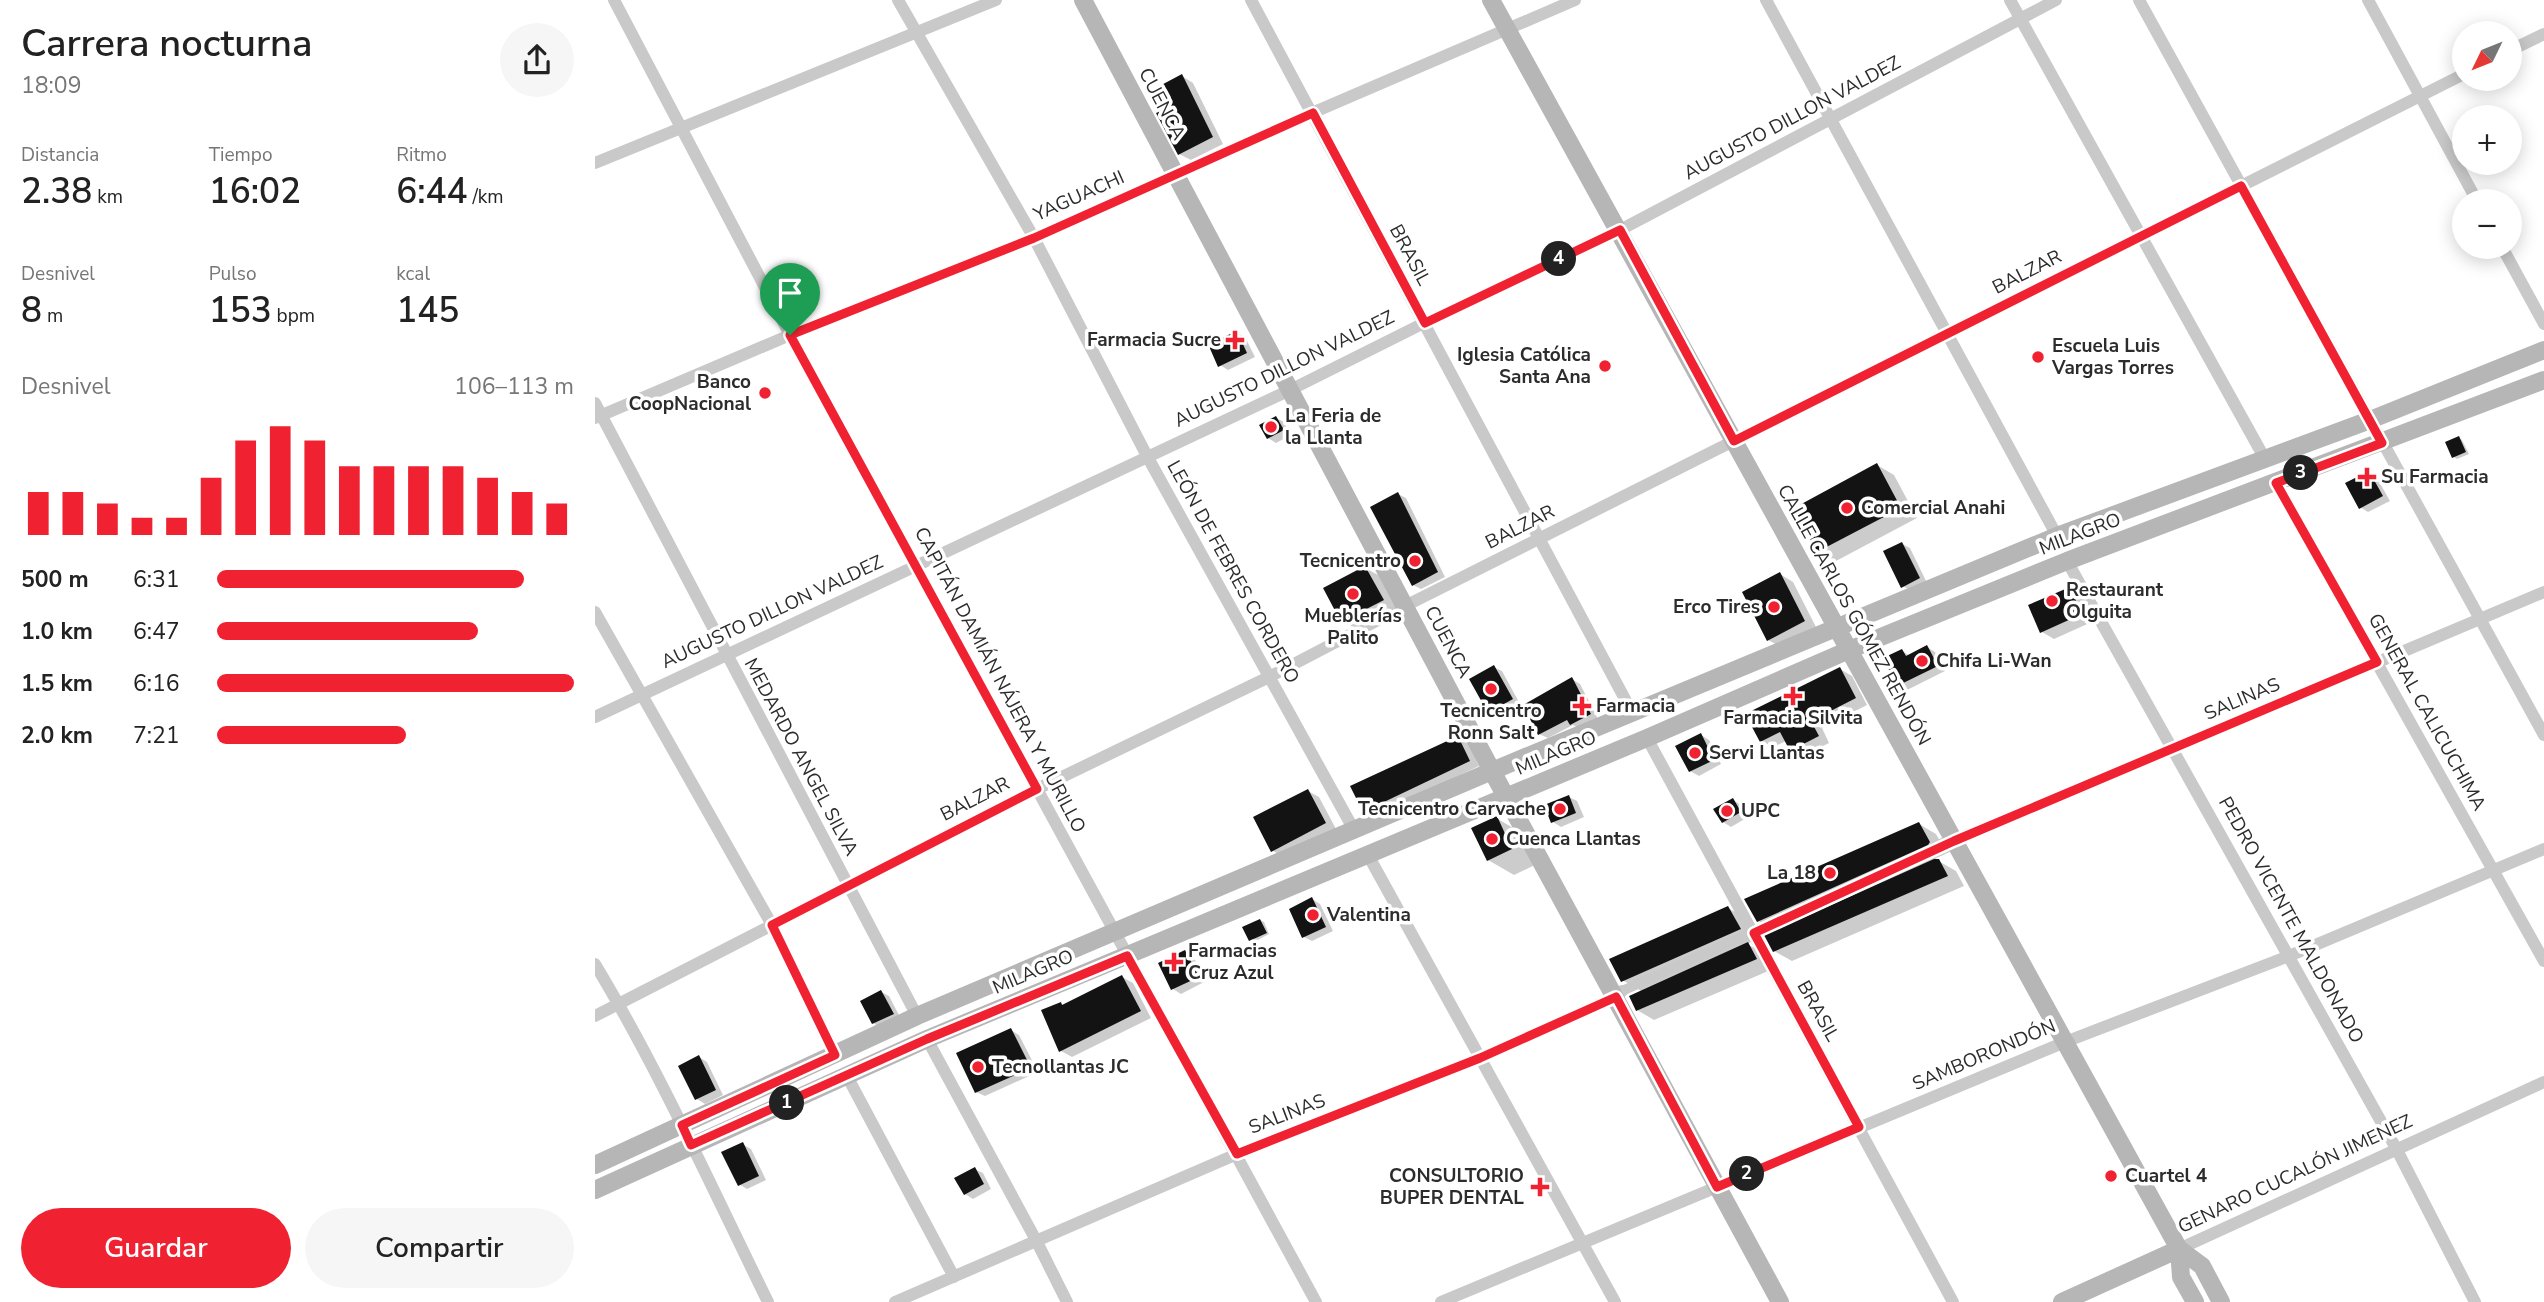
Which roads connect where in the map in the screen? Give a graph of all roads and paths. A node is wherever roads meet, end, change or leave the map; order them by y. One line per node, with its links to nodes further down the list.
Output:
1 (614, 0): 22 (street, CAPITÁN DAMIÁN NÁJERA Y MURILLO)
2 (898, 0): 15 (street, LEÓN DE FEBRES CORDERO)
3 (996, 0): 15 (street)
4 (1083, 0): 24 (main road, CUENCA)
5 (1251, 0): 20 (street, BRASIL)
6 (1491, 0): 14 (main road, CALLE CARLOS GÓMEZ RENDÓN)
7 (1575, 0): 14 (street, YAGUACHI)
8 (1766, 0): 21 (street)
9 (2010, 0): 13 (street)
10 (2056, 0): 13 (street, AUGUSTO DILLON VALDEZ)
11 (2139, 0): 25 (street)
12 (2368, 0): 19 (street)
13 (2021, 19): 21 (street, AUGUSTO DILLON VALDEZ); 28 (street)
14 (1508, 30): 20 (street, YAGUACHI); 27 (main road, CALLE CARLOS GÓMEZ RENDÓN)
15 (915, 31): 22 (street); 29 (street, LEÓN DE FEBRES CORDERO)
16 (2544, 34): 17 (street)
17 (2522, 45)
18 (2452, 80): 19 (street, BALZAR)
19 (2420, 96): 25 (street, BALZAR); 26 (street)
20 (1313, 113): 24 (street, YAGUACHI); 31 (street, BRASIL)
21 (1831, 120): 27 (street, AUGUSTO DILLON VALDEZ); 33 (street)
22 (681, 128): 23 (street); 34 (street, CAPITÁN DAMIÁN NÁJERA Y MURILLO)
23 (595, 163)
24 (1175, 174): 29 (street, YAGUACHI); 37 (main road, CUENCA)
25 (2241, 186): 28 (street, BALZAR); 39 (street)
26 (2470, 189)
27 (1620, 230): 31 (street, AUGUSTO DILLON VALDEZ); 40 (main road, CALLE CARLOS GÓMEZ RENDÓN)
28 (2141, 236): 33 (street, BALZAR); 43 (street)
29 (1034, 238): 34 (street, YAGUACHI); 42 (street, LEÓN DE FEBRES CORDERO)
30 (2509, 259): 32 (street)
31 (1425, 323): 37 (street, AUGUSTO DILLON VALDEZ); 46 (street, BRASIL)
32 (2544, 324)
33 (1947, 334): 40 (street, BALZAR); 45 (street)
34 (790, 335): 38 (street, YAGUACHI); 48 (street, CAPITÁN DAMIÁN NÁJERA Y MURILLO)
35 (2544, 350): 39 (main road, MILAGRO)
36 (2544, 380): 41 (main road, MILAGRO)
37 (1290, 390): 42 (street, AUGUSTO DILLON VALDEZ); 50 (main road, CUENCA)
38 (597, 412): 55 (street, MEDARDO ANGEL SILVA)
39 (2370, 420): 41 (street); 43 (main road, MILAGRO)
40 (1734, 441): 46 (street, BALZAR); 53 (main road, CALLE CARLOS GÓMEZ RENDÓN)
41 (2382, 443): 44 (main road, MILAGRO); 52 (street)
42 (1147, 456): 48 (street, AUGUSTO DILLON VALDEZ); 57 (street, LEÓN DE FEBRES CORDERO)
43 (2265, 459): 45 (main road, MILAGRO)
44 (2276, 483): 47 (main road, MILAGRO); 56 (street, GENERAL CALICUCHIMA)
45 (2057, 536): 53 (main road, MILAGRO)
46 (1540, 539): 50 (street, BALZAR); 59 (street, BRASIL)
47 (2067, 561): 54 (main road, MILAGRO); 63 (street, PEDRO VICENTE MALDONADO)
48 (916, 565): 55 (street, AUGUSTO DILLON VALDEZ); 65 (street, CAPITÁN DAMIÁN NÁJERA Y MURILLO)
49 (2544, 592): 52 (street, SALINAS)
50 (1405, 607): 57 (street, BALZAR); 64 (main road, CUENCA)
51 (595, 612): 58 (street)
52 (2480, 619): 56 (street, SALINAS); 61 (street)
53 (1837, 628): 54 (main road, CALLE CARLOS GÓMEZ RENDÓN); 59 (main road, MILAGRO)
54 (1849, 650): 62 (main road, MILAGRO); 68 (main road, CALLE CARLOS GÓMEZ RENDÓN)
55 (726, 656): 58 (street, AUGUSTO DILLON VALDEZ); 73 (street, MEDARDO ANGEL SILVA)
56 (2377, 662): 63 (street, SALINAS); 72 (street, GENERAL CALICUCHIMA)
57 (1269, 677): 65 (street, BALZAR); 67 (street, LEÓN DE FEBRES CORDERO)
58 (643, 693): 60 (street, AUGUSTO DILLON VALDEZ); 74 (street)
59 (1633, 714): 64 (main road, MILAGRO)
60 (595, 717)
61 (2544, 734)
62 (1647, 738): 66 (main road, MILAGRO); 76 (street, BRASIL)
63 (2173, 748): 68 (street, SALINAS); 78 (street, PEDRO VICENTE MALDONADO)
64 (1492, 771): 66 (main road, CUENCA); 67 (main road, MILAGRO)
65 (1037, 789): 73 (street, BALZAR); 75 (street, CAPITÁN DAMIÁN NÁJERA Y MURILLO)
66 (1507, 797): 71 (main road, MILAGRO); 81 (main road, CUENCA)
67 (1354, 830): 75 (main road, MILAGRO)
68 (1954, 841): 69 (street); 86 (main road, CALLE CARLOS GÓMEZ RENDÓN)
69 (1937, 849): 76 (street, SALINAS)
70 (2544, 849): 72 (street, SAMBORONDÓN)
71 (1368, 855): 77 (main road, MILAGRO); 88 (street)
72 (2493, 870): 78 (street, SAMBORONDÓN); 79 (street, GENERAL CALICUCHIMA)
73 (848, 887): 74 (street, BALZAR); 84 (street, MEDARDO ANGEL SILVA)
74 (772, 925): 82 (street, BALZAR); 87 (street)
75 (1113, 932): 77 (street, CAPITÁN DAMIÁN NÁJERA Y MURILLO); 84 (main road, MILAGRO)
76 (1754, 933): 81 (street, SALINAS); 92 (street, BRASIL)
77 (1127, 956): 85 (main road, MILAGRO); 95 (street, CAPITÁN DAMIÁN NÁJERA Y MURILLO)
78 (2289, 956): 86 (street, SAMBORONDÓN); 94 (street, PEDRO VICENTE MALDONADO)
79 (2544, 961)
80 (595, 964): 82 (street)
81 (1619, 994): 88 (street, SALINAS); 97 (main road, CUENCA)
82 (619, 1004): 83 (street, BALZAR); 91 (street)
83 (595, 1016)
84 (917, 1016): 87 (main road, MILAGRO)
85 (927, 1039): 89 (main road, MILAGRO); 99 (street)
86 (2065, 1042): 92 (street, SAMBORONDÓN); 101 (main road, CALLE CARLOS GÓMEZ RENDÓN)
87 (835, 1055): 91 (main road, MILAGRO)
88 (1480, 1058): 95 (street, SALINAS); 100 (street)
89 (847, 1076): 93 (main road, MILAGRO); 102 (street)
90 (2544, 1082): 94 (street, GENARO CUCALÓN JIMENEZ)
91 (682, 1125): 93 (street); 96 (main road, MILAGRO)
92 (1859, 1127): 97 (street, SAMBORONDÓN); 111 (street, BRASIL)
93 (691, 1145): 98 (main road, MILAGRO); 104 (street)
94 (2397, 1150): 101 (street, GENARO CUCALÓN JIMENEZ); 115 (street, PEDRO VICENTE MALDONADO)
95 (1237, 1154): 99 (street, SALINAS); 107 (street, CAPITÁN DAMIÁN NÁJERA Y MURILLO)
96 (595, 1165)
97 (1717, 1187): 100 (street, SAMBORONDÓN); 110 (main road, CUENCA)
98 (595, 1190)
99 (1037, 1242): 102 (street, SALINAS); 106 (street)
100 (1583, 1243): 108 (street, SAMBORONDÓN); 109 (street)
101 (2179, 1250): 112 (main road, GENARO CUCALÓN JIMENEZ); 113 (main road, CALLE CARLOS GÓMEZ RENDÓN); 114 (main road, CALLE CARLOS GÓMEZ RENDÓN)
102 (954, 1277): 103 (street, SALINAS)
103 (911, 1299): 105 (street, SALINAS)
104 (768, 1302)
105 (895, 1302)
106 (1067, 1302)
107 (1317, 1302)
108 (1441, 1302)
109 (1615, 1302)
110 (1780, 1302)
111 (1953, 1302)
112 (2062, 1302)
113 (2195, 1302)
114 (2221, 1302)
115 (2475, 1302)

